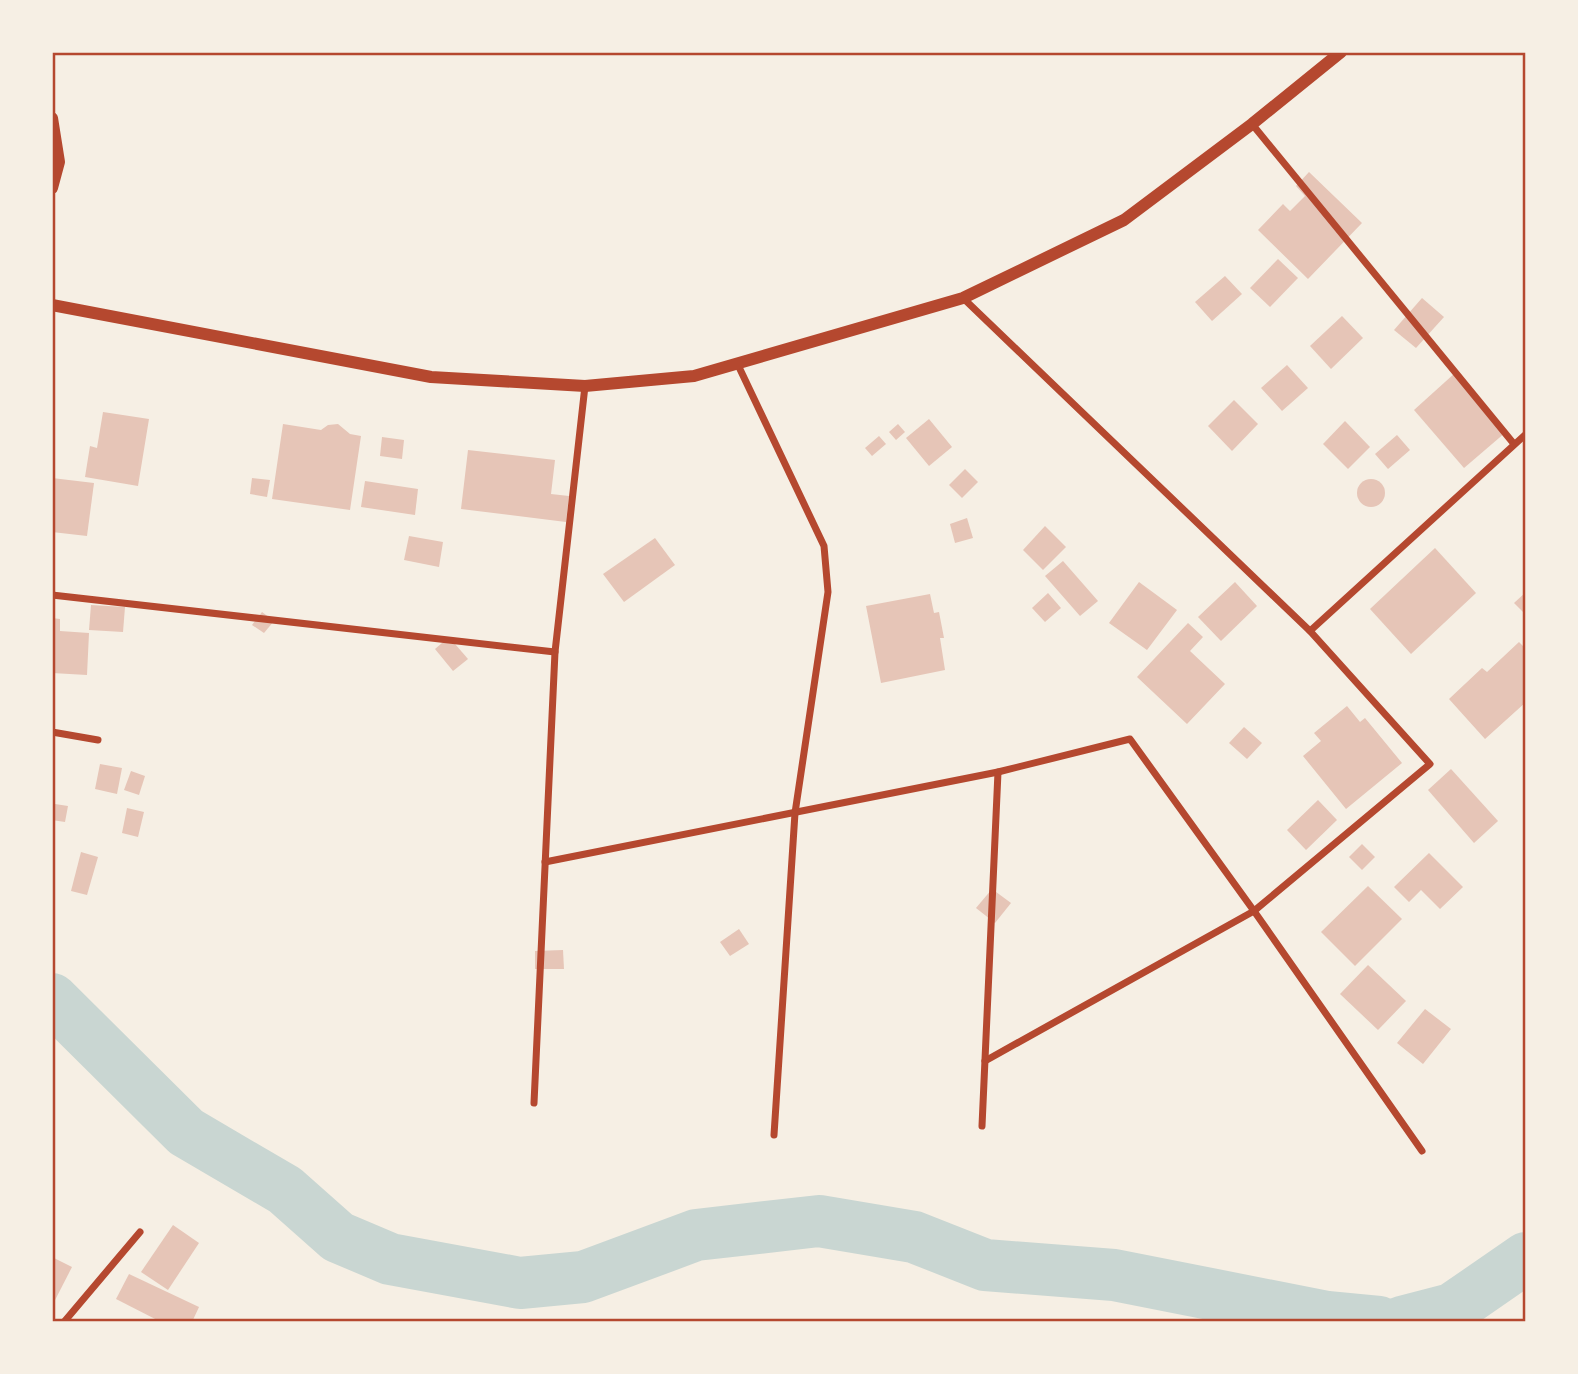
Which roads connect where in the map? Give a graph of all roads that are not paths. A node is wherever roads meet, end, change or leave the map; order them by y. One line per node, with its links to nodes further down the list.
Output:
1 (1341, 52): 3 (street)
2 (52, 118): 4 (street)
3 (1252, 124): 5 (street); 10 (street)
4 (52, 188)
5 (964, 298): 7 (street); 12 (street)
6 (52, 305): 8 (street)
7 (738, 365): 8 (street); 17 (street)
8 (585, 386): 13 (street)
9 (1525, 434): 10 (street)
10 (1514, 444): 12 (street)
11 (52, 595): 13 (street)
12 (1310, 631): 19 (street)
13 (555, 652): 18 (street)
14 (52, 732): 15 (street)
15 (98, 740)
16 (998, 772): 17 (street); 19 (street); 20 (street)
17 (795, 813): 18 (street); 23 (street)
18 (545, 862): 21 (street)
19 (1254, 911): 20 (street); 24 (street)
20 (985, 1061): 22 (street)
21 (534, 1103)
22 (982, 1126)
23 (774, 1135)
24 (1422, 1150)
25 (139, 1232): 26 (street)
26 (64, 1321)

